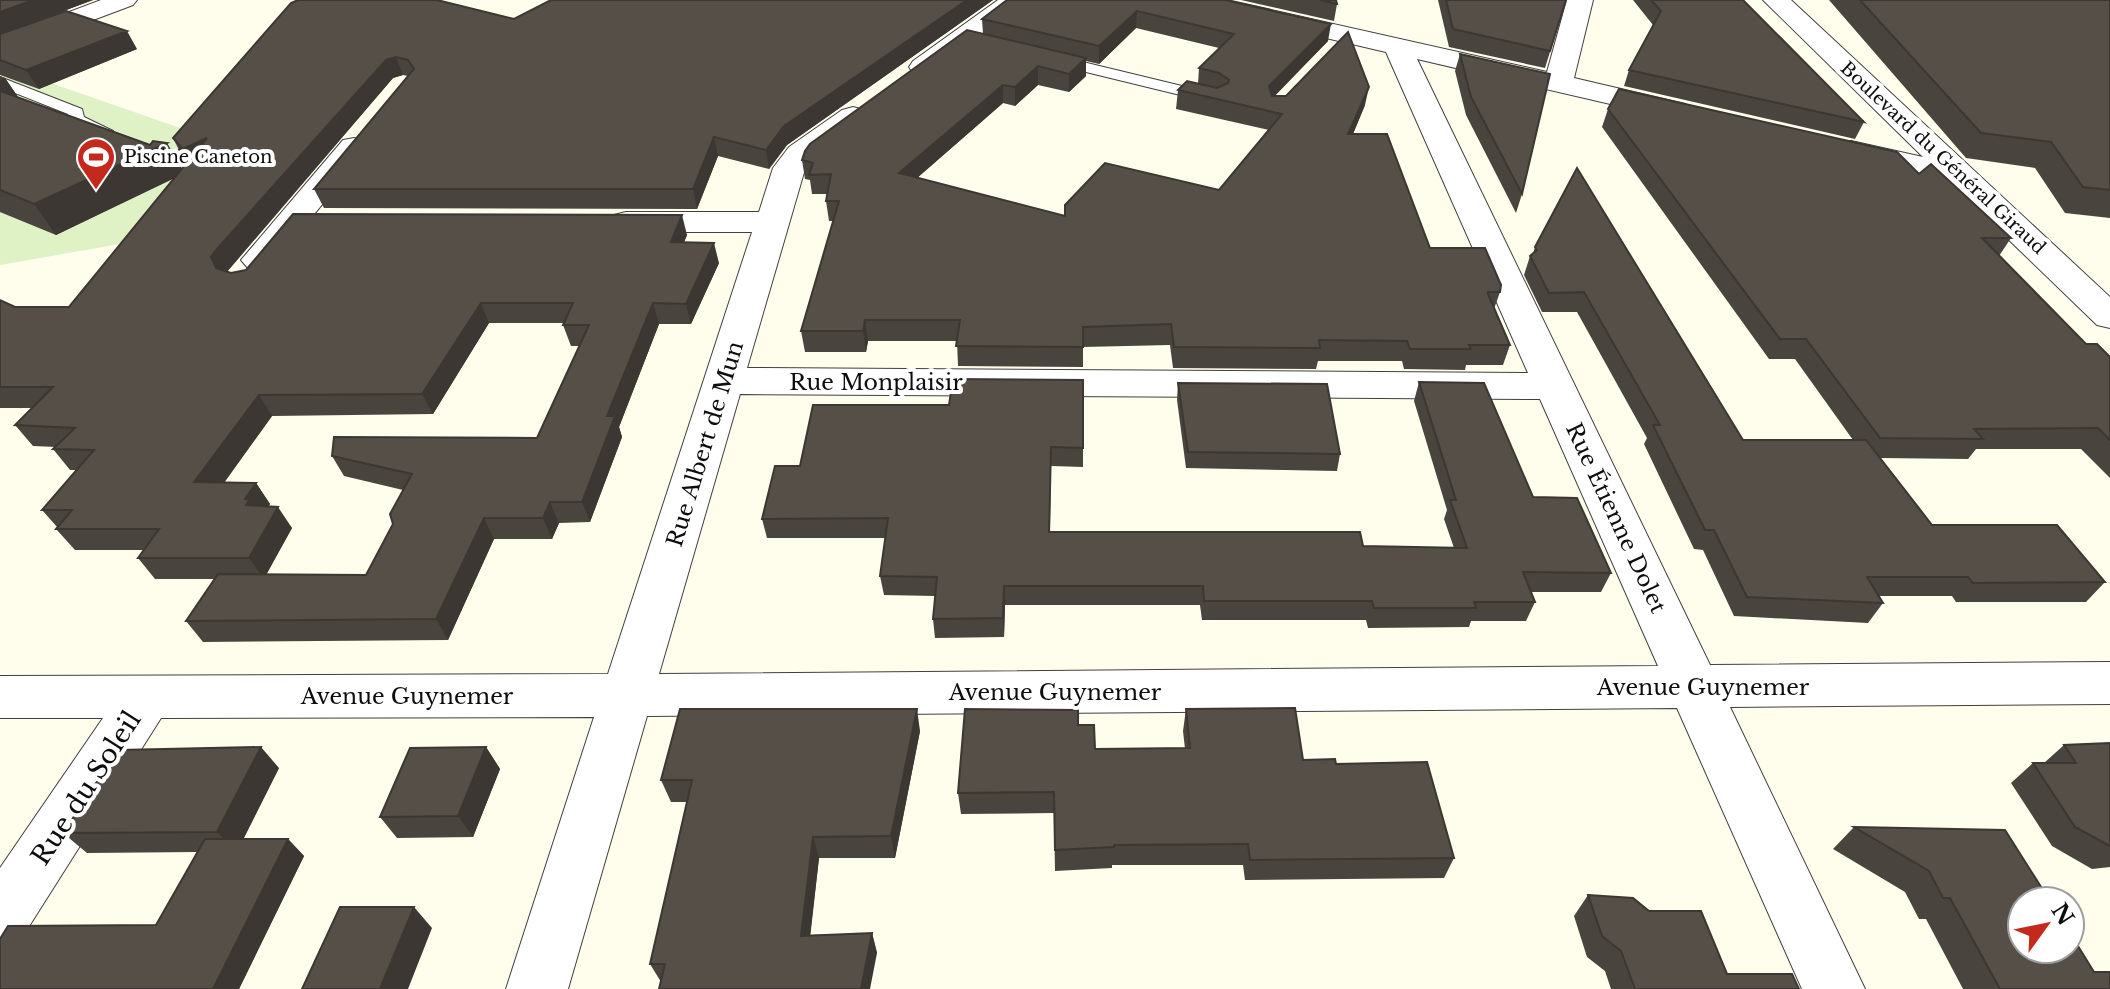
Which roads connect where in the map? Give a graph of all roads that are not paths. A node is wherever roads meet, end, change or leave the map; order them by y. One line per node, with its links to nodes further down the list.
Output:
1 (124, 0): 6 (street)
2 (1014, 0): 20 (street, Rue Albert de Mun)
3 (1193, 0): 7 (street)
4 (1580, 0): 10 (street)
5 (1776, 0): 16 (street, Boulevard du Général Giraud)
6 (0, 47)
7 (1397, 47): 10 (street); 24 (street, Rue Étienne Dolet)
8 (1037, 56): 11 (lane)
9 (0, 82): 14 (lane)
10 (1558, 84): 12 (street)
11 (1216, 99)
12 (1707, 118)
13 (374, 124): 17 (street)
14 (128, 140)
15 (1827, 145): 16 (street)
16 (1962, 175): 22 (street, Boulevard du Général Giraud)
17 (291, 221): 18 (street); 21 (street)
18 (338, 221)
19 (602, 222): 20 (street)
20 (773, 222): 23 (street, Rue Albert de Mun)
21 (244, 279)
22 (2110, 317)
23 (724, 381): 24 (street, Rue Monplaisir); 27 (street, Rue Albert de Mun)
24 (1556, 386): 26 (street, Rue Étienne Dolet)
25 (2110, 683): 26 (street, Avenue Guynemer)
26 (1693, 686): 27 (street, Avenue Guynemer); 32 (street, Rue Étienne Dolet)
27 (629, 695): 29 (street, Avenue Guynemer); 31 (street, Rue Albert de Mun)
28 (0, 697): 29 (street, Avenue Guynemer)
29 (146, 697): 30 (street, Rue du Soleil)
30 (0, 919)
31 (537, 989)
32 (1834, 989)

